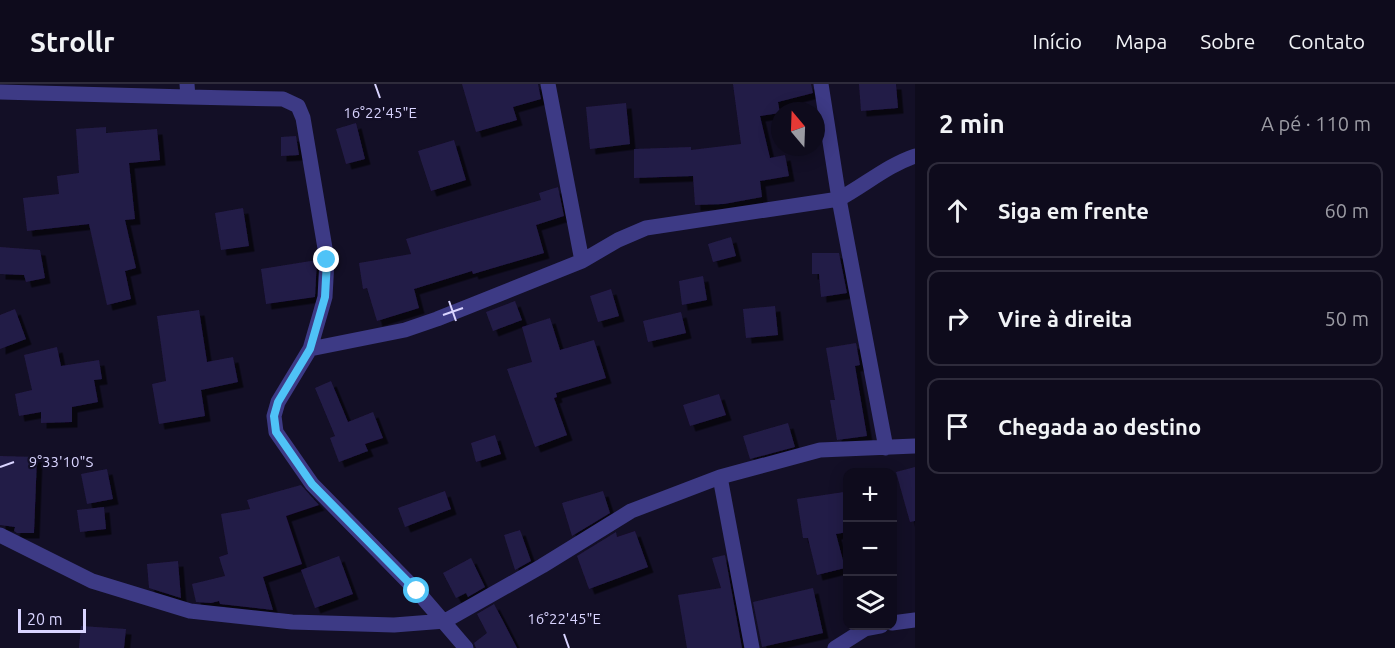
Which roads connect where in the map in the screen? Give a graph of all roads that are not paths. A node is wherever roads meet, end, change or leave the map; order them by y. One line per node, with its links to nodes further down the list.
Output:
1 (548, 84): 7 (street)
2 (821, 84): 6 (street)
3 (188, 91): 4 (street); 8 (street)
4 (0, 92)
5 (915, 156): 6 (street)
6 (839, 199): 7 (street); 10 (street)
7 (582, 261): 8 (street)
8 (310, 349): 14 (street)
9 (915, 446): 10 (street)
10 (886, 448): 11 (street)
11 (720, 477): 14 (street); 18 (street)
12 (0, 535): 14 (street)
13 (915, 620): 15 (street)
14 (445, 621): 17 (street)
15 (897, 622)
16 (863, 630): 19 (street)
17 (466, 648)
18 (752, 648)
19 (835, 648)

